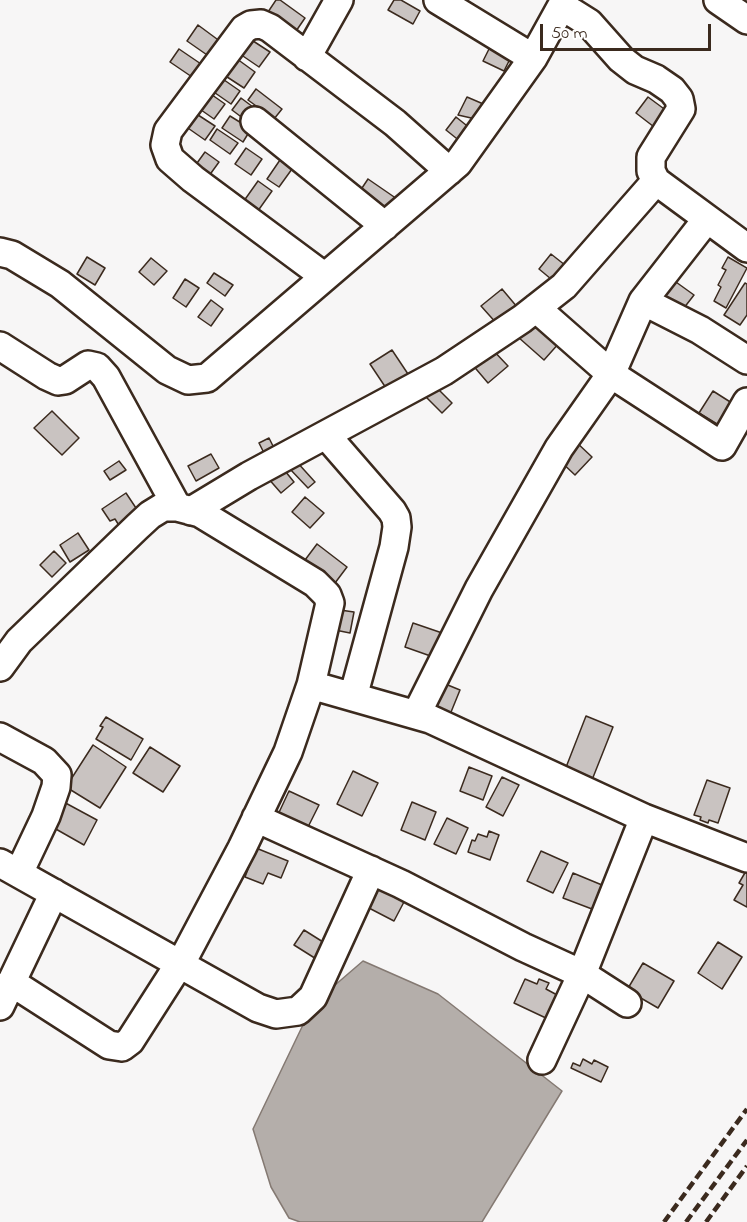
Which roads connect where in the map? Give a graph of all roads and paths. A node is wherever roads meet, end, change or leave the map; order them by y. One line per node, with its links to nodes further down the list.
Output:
1 (339, 0): 6 (street)
2 (718, 0): 5 (street)
3 (441, 1): 7 (street)
4 (564, 3): 7 (street); 10 (street)
5 (747, 20)
6 (307, 57): 9 (street); 15 (street)
7 (533, 57): 9 (street)
8 (255, 121): 12 (street)
9 (448, 171): 12 (street)
10 (656, 181): 11 (street); 17 (street)
11 (707, 219): 13 (street); 16 (street)
12 (384, 226): 15 (street)
13 (747, 248)
14 (0, 252): 15 (street)
15 (325, 277)
16 (643, 301): 19 (street); 20 (street)
17 (536, 308): 20 (street); 22 (street)
18 (0, 346): 23 (street)
19 (747, 360)
20 (611, 374): 21 (street); 27 (street)
21 (747, 402)
22 (326, 435): 23 (street); 26 (street)
23 (184, 509): 24 (street); 25 (street)
24 (0, 667)
25 (311, 685): 26 (street); 29 (street)
26 (353, 697): 27 (street)
27 (416, 715): 30 (street)
28 (0, 737): 32 (street)
29 (256, 818): 33 (street); 35 (street)
30 (644, 818): 31 (street); 36 (street)
31 (747, 858)
32 (9, 868): 34 (street)
33 (371, 870): 35 (street); 36 (street)
34 (54, 893): 35 (street); 37 (street)
35 (180, 963): 37 (street)
36 (582, 974): 38 (street); 39 (street)
37 (6, 994)
38 (627, 1003)
39 (542, 1060)

